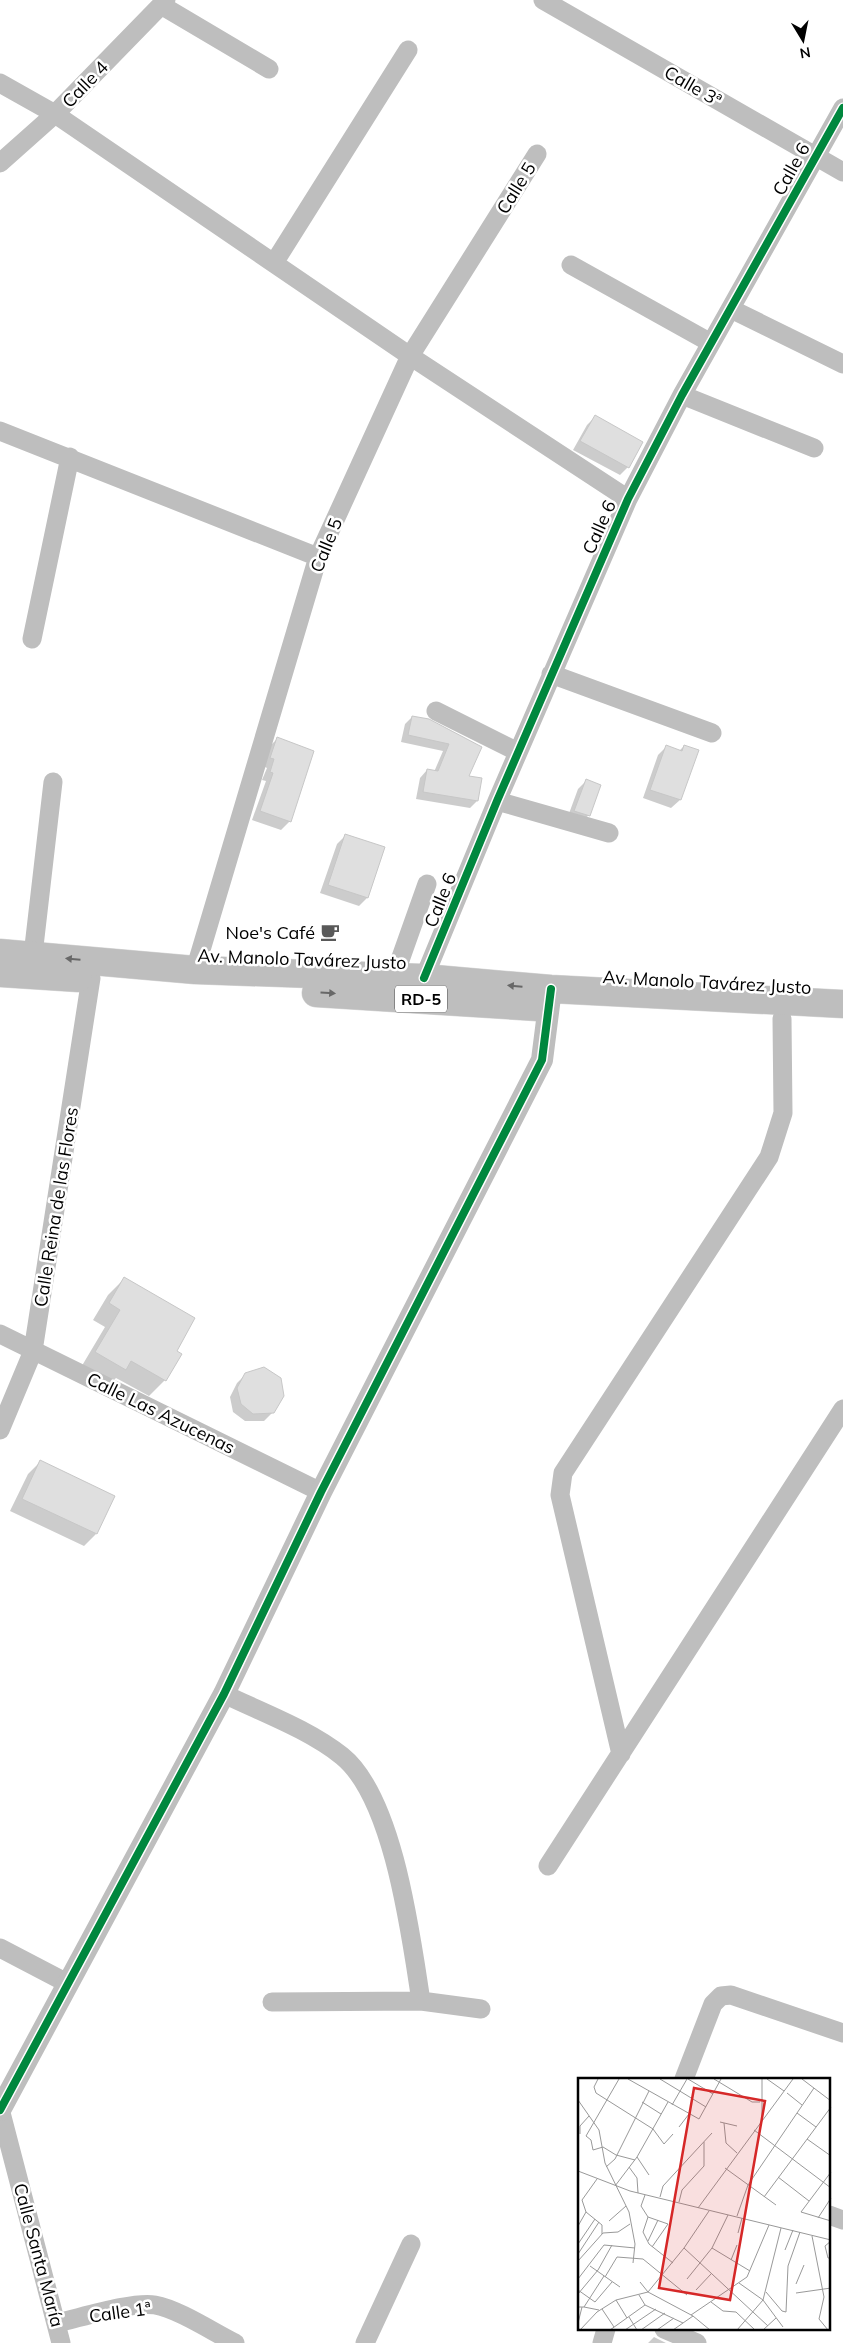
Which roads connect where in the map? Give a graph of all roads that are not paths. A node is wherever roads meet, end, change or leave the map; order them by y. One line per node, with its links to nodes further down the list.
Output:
1 (543, 0): 9 (street, Calle 3ª)
2 (164, 2): 4 (street); 7 (street, Calle 4)
3 (408, 50): 12 (street)
4 (269, 69)
5 (0, 83): 7 (street)
6 (843, 108): 9 (street, Calle 6)
7 (56, 114): 10 (street, Calle 4); 12 (street)
8 (537, 154): 16 (street, Calle 5)
9 (815, 156): 11 (street, Calle 3ª); 14 (street, Calle 6)
10 (0, 163)
11 (843, 172)
12 (274, 263): 16 (street)
13 (571, 266): 15 (street)
14 (731, 309): 15 (street, Calle 6); 17 (street)
15 (711, 343): 18 (street, Calle 6)
16 (410, 356): 22 (street); 23 (street, Calle 5)
17 (843, 364)
18 (682, 395): 20 (street); 22 (street, Calle 6)
19 (0, 431): 21 (street)
20 (814, 448)
21 (70, 457): 23 (street); 24 (street)
22 (628, 499): 25 (street, Calle 6)
23 (318, 556): 35 (street, Calle 5)
24 (32, 638)
25 (551, 674): 27 (street); 28 (street, Calle 6)
26 (436, 711): 28 (street)
27 (712, 733)
28 (518, 752): 30 (street, Calle 6)
29 (53, 782): 34 (street)
30 (497, 801): 31 (street); 39 (street, Calle 6)
31 (609, 834)
32 (427, 884): 37 (street)
33 (0, 953): 34 (main road, Av. Manolo Tavárez Justo / RD-5)
34 (33, 955): 35 (main road, Av. Manolo Tavárez Justo / RD-5, one-way to 34)
35 (195, 970): 37 (main road, Av. Manolo Tavárez Justo / RD-5)
36 (0, 973): 38 (main road, Av. Manolo Tavárez Justo / RD-5)
37 (394, 977): 39 (main road, Av. Manolo Tavárez Justo / RD-5)
38 (91, 978): 40 (main road, Av. Manolo Tavárez Justo / RD-5, one-way to 40); 45 (street, Calle Reina de las Flores)
39 (424, 978): 40 (main road, Av. Manolo Tavárez Justo / RD-5, one-way to 39)
40 (550, 998): 41 (main road, Av. Manolo Tavárez Justo / RD-5); 42 (main road, Av. Manolo Tavárez Justo / RD-5); 48 (street)
41 (843, 1004)
42 (782, 1019): 43 (main road, Av. Manolo Tavárez Justo / RD-5); 50 (street)
43 (843, 1022)
44 (0, 1334): 45 (street, Calle Las Azucenas)
45 (33, 1350): 47 (street, Calle Reina de las Flores); 48 (street, Calle Las Azucenas)
46 (843, 1409): 50 (street)
47 (0, 1430)
48 (321, 1492): 49 (street)
49 (224, 1694): 53 (street); 54 (street)
50 (622, 1754): 51 (street)
51 (548, 1866)
52 (0, 1948): 53 (street)
53 (67, 1983): 59 (street)
54 (422, 2001): 55 (street); 56 (street)
55 (272, 2002)
56 (481, 2010)
57 (843, 2033): 58 (street)
58 (684, 2078)
59 (0, 2109): 63 (street, Calle Santa María)
60 (830, 2215): 61 (street)
61 (843, 2220)
62 (411, 2244): 68 (street)
63 (56, 2323): 66 (street, Calle Santa María); 67 (street, Calle 1ª)
64 (606, 2330): 69 (street)
65 (666, 2330): 70 (street)
66 (61, 2343)
67 (235, 2343)
68 (365, 2343)
69 (602, 2343)
70 (697, 2343)

